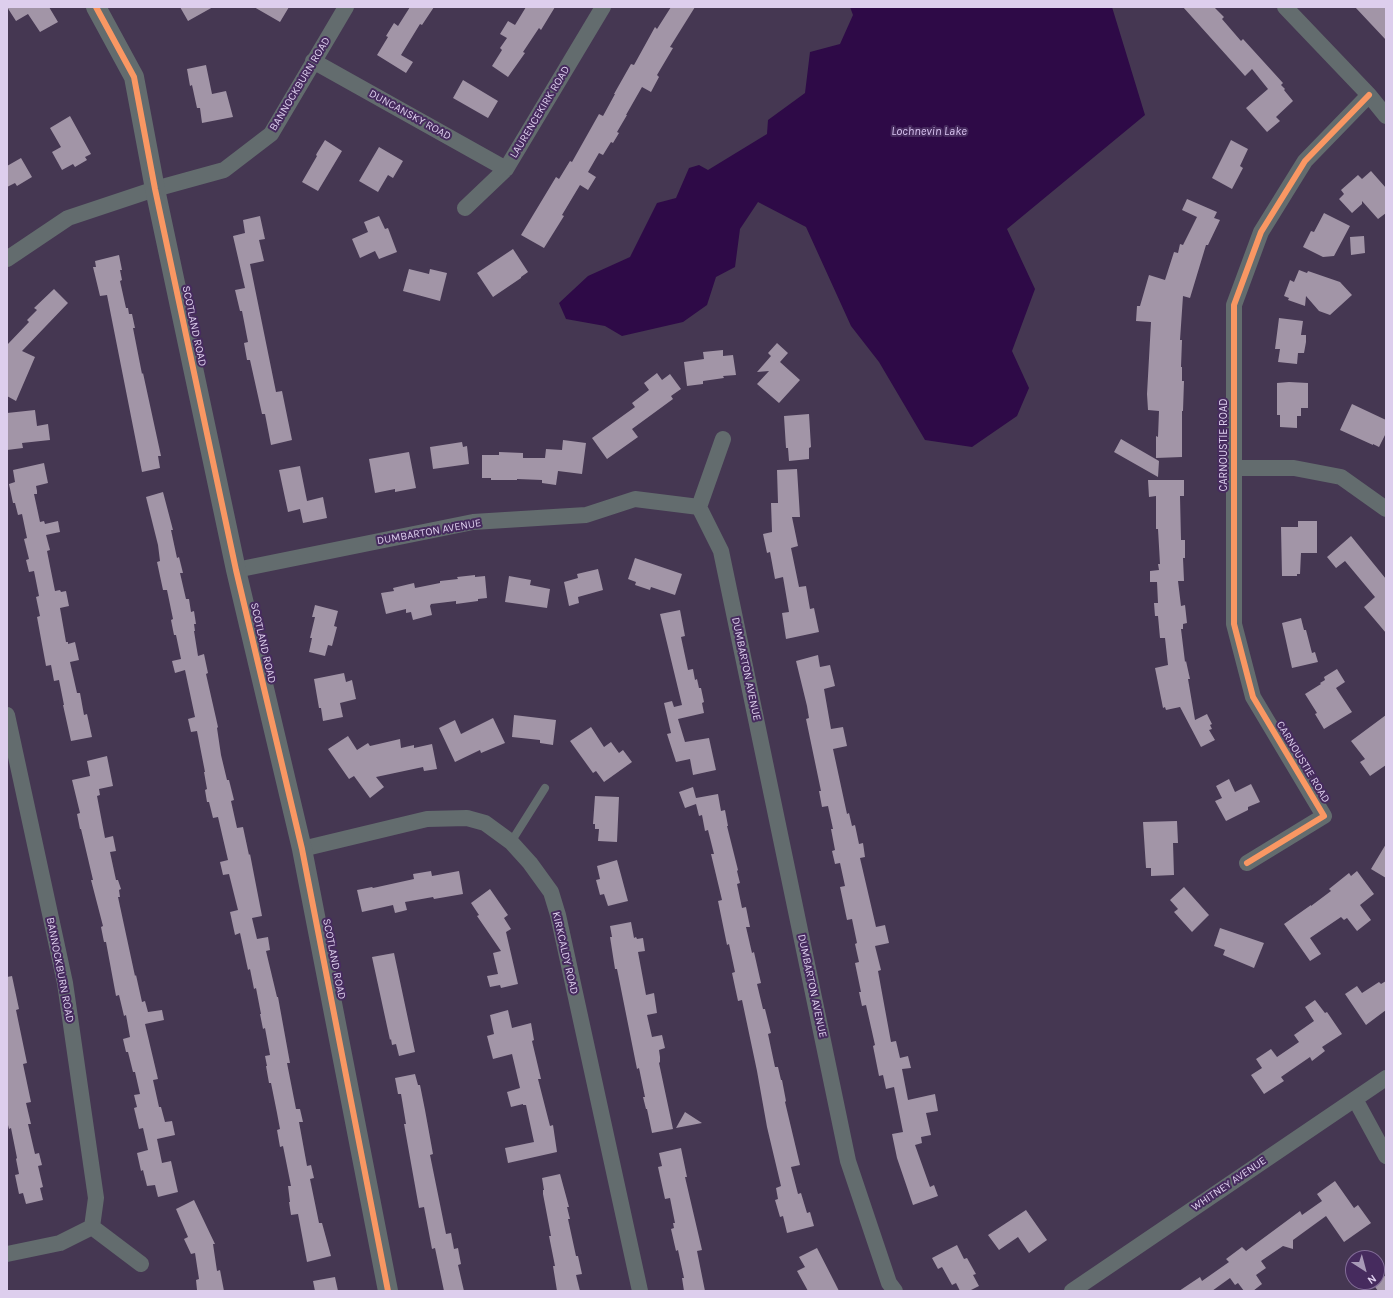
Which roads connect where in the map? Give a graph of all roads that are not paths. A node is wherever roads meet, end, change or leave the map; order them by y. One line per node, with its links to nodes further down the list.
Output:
1 (96, 7): 9 (street, SCOTLAND ROAD)
2 (346, 7): 5 (street, BANNOCKBURN ROAD)
3 (603, 7): 8 (street, LAURENCEKIRK ROAD)
4 (1285, 7): 6 (street)
5 (313, 61): 8 (street, DUNCANSKY ROAD); 9 (street, BANNOCKBURN ROAD)
6 (1369, 95): 7 (street); 13 (street, CARNOUSTIE ROAD)
7 (1386, 116)
8 (506, 169): 10 (street, LAURENCEKIRK ROAD)
9 (155, 189): 11 (street, BANNOCKBURN ROAD); 16 (street, SCOTLAND ROAD)
10 (465, 208)
11 (7, 259)
12 (722, 439): 14 (street)
13 (1234, 468): 15 (street); 21 (street, CARNOUSTIE ROAD)
14 (699, 507): 16 (street, DUMBARTON AVENUE); 30 (street, DUMBARTON AVENUE)
15 (1386, 509)
16 (236, 570): 20 (street, SCOTLAND ROAD)
17 (7, 715): 25 (street, BANNOCKBURN ROAD)
18 (545, 788): 19 (lane)
19 (511, 842): 20 (street, KIRKCALDY ROAD); 29 (street, KIRKCALDY ROAD)
20 (302, 849): 28 (street, SCOTLAND ROAD)
21 (1247, 863)
22 (1386, 1078): 23 (street, WHITNEY AVENUE)
23 (1355, 1099): 24 (street); 31 (street, WHITNEY AVENUE)
24 (1386, 1156)
25 (92, 1227): 26 (street); 27 (street)
26 (7, 1254)
27 (141, 1264)
28 (388, 1291)
29 (640, 1291)
30 (895, 1291)
31 (1072, 1291)

